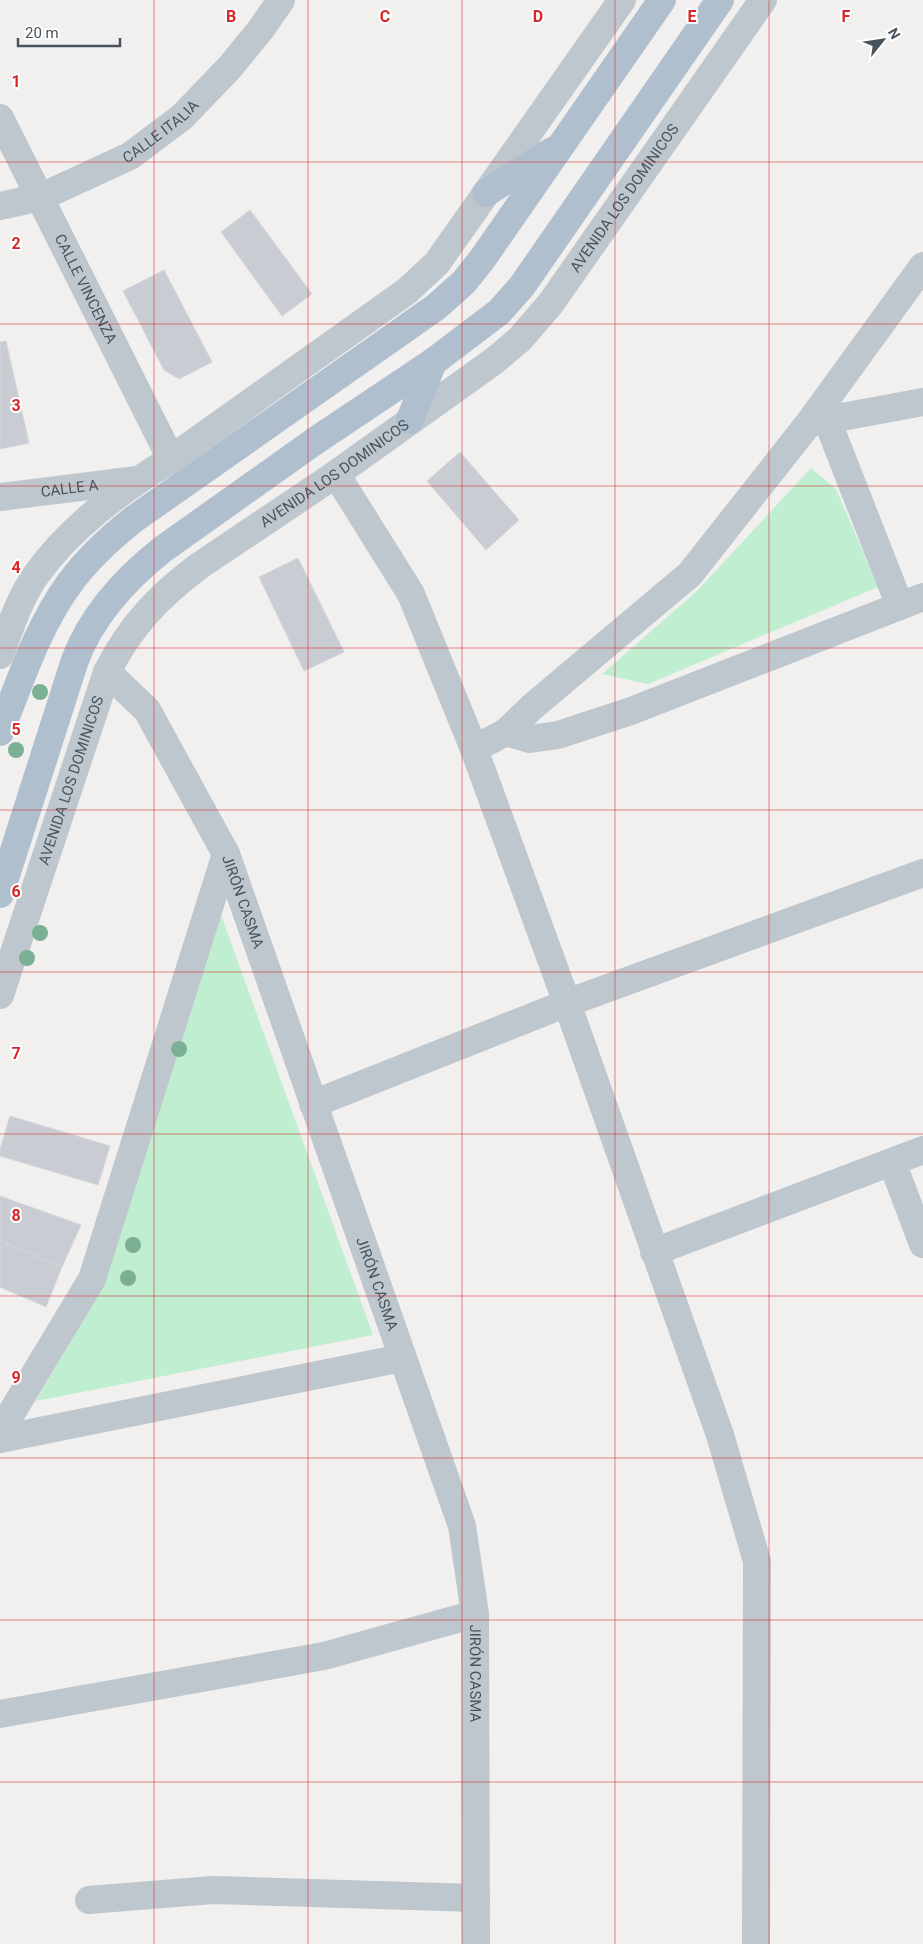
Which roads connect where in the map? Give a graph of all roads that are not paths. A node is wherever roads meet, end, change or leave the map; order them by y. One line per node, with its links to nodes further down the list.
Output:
1 (280, 0): 9 (street, CALLE ITALIA)
2 (622, 0): 8 (street)
3 (662, 0): 7 (main road)
4 (720, 0): 12 (main road)
5 (763, 0): 14 (street, AVENIDA LOS DOMINICOS)
6 (0, 118): 9 (street, CALLE VINCENZA)
7 (562, 145): 8 (main road); 23 (main road)
8 (486, 193): 16 (street)
9 (41, 196): 10 (street, CALLE ITALIA); 16 (street, CALLE VINCENZA)
10 (0, 206)
11 (923, 266): 15 (street)
12 (433, 362): 14 (main road); 28 (main road)
13 (923, 402): 15 (street)
14 (410, 420): 17 (street, AVENIDA LOS DOMINICOS)
15 (818, 421): 20 (street); 24 (street)
16 (171, 459): 18 (street)
17 (336, 474): 22 (street, AVENIDA LOS DOMINICOS); 25 (street)
18 (140, 479): 19 (street, CALLE A); 21 (street)
19 (0, 497)
20 (912, 602): 24 (street)
21 (0, 655)
22 (107, 672): 26 (street, JIRÓN CASMA); 29 (street, AVENIDA LOS DOMINICOS)
23 (0, 732)
24 (506, 732): 25 (street)
25 (474, 749): 30 (street)
26 (226, 854): 31 (street, JIRÓN CASMA); 37 (street)
27 (923, 873): 30 (street)
28 (0, 894)
29 (0, 995)
30 (567, 1002): 31 (street); 35 (street)
31 (313, 1104): 36 (street, JIRÓN CASMA)
32 (923, 1150): 33 (street)
33 (892, 1162): 34 (street); 35 (street)
34 (923, 1244)
35 (654, 1252): 44 (street)
36 (402, 1358): 38 (street); 39 (street, JIRÓN CASMA)
37 (0, 1432)
38 (0, 1439)
39 (475, 1614): 40 (street); 41 (street, JIRÓN CASMA)
40 (0, 1714)
41 (476, 1898): 42 (street); 43 (street, JIRÓN CASMA)
42 (89, 1900)
43 (476, 1944)
44 (756, 1944)

